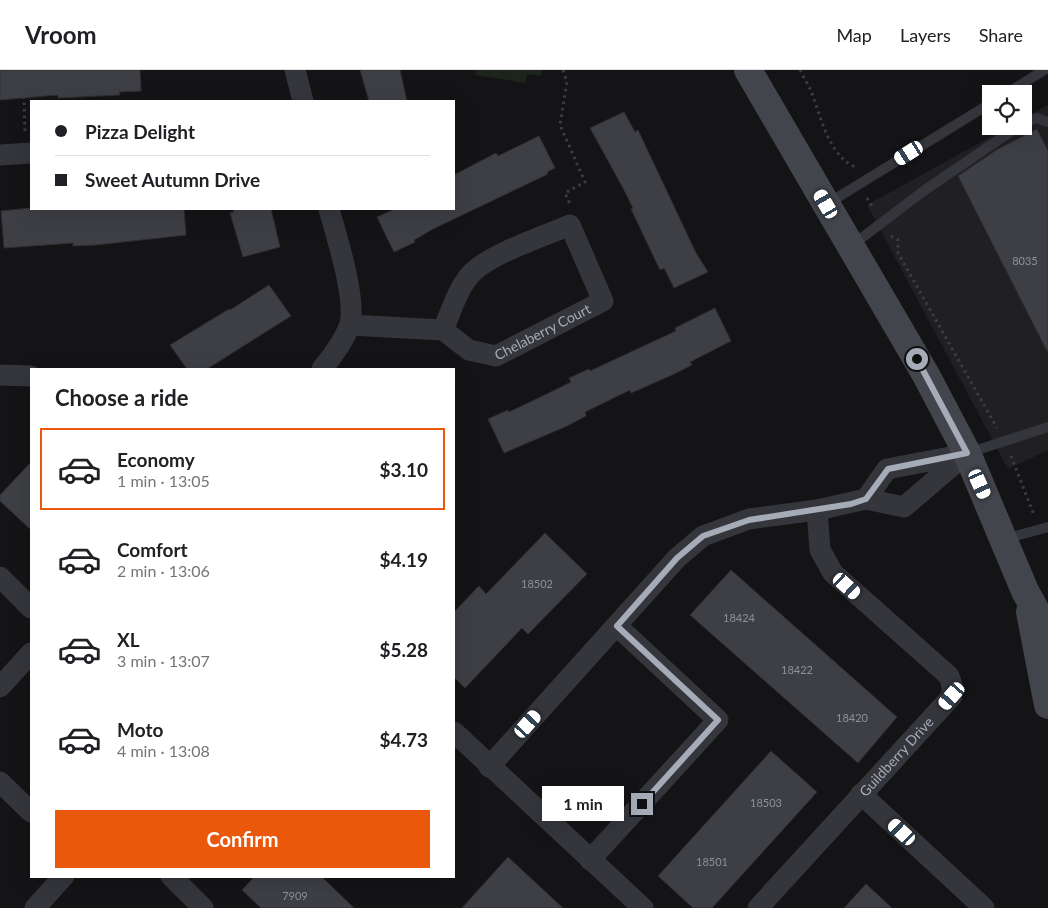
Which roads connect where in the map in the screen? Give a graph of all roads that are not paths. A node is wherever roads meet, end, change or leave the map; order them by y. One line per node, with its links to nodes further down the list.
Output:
1 (295, 70): 5 (street)
2 (748, 70): 12 (main road)
3 (1044, 70): 4 (lane)
4 (1020, 85)
5 (303, 100)
6 (982, 109): 12 (lane)
7 (1032, 120): 8 (lane)
8 (1048, 122)
9 (1006, 135): 14 (lane)
10 (29, 153): 11 (street)
11 (0, 155)
12 (826, 204): 14 (main road)
13 (329, 210): 15 (street)
14 (851, 246): 21 (main road)
15 (350, 325): 16 (street); 17 (street)
16 (443, 330): 16 (street, Chelaberry Court)
17 (323, 368)
18 (0, 375): 19 (street)
19 (30, 376)
20 (1048, 427): 21 (lane)
21 (967, 453): 22 (street); 22 (street); 25 (main road)
22 (866, 499): 23 (street)
23 (817, 510): 29 (street); 37 (street, Guildberry Drive)
24 (1048, 527): 25 (lane)
25 (1004, 539): 27 (main road)
26 (0, 577): 28 (street)
27 (1026, 591): 30 (main road); 33 (main road)
28 (30, 607)
29 (617, 626): 35 (street); 39 (street)
30 (1048, 633)
31 (30, 654): 32 (street)
32 (0, 687)
33 (1048, 705)
34 (455, 733): 35 (street)
35 (489, 766): 39 (street)
36 (0, 782): 38 (street)
37 (860, 794): 45 (street, Guildberry Drive); 46 (street)
38 (30, 811)
39 (590, 860): 44 (street)
40 (62, 878): 42 (street)
41 (172, 878): 43 (street)
42 (34, 908)
43 (203, 908)
44 (643, 908)
45 (758, 908)
46 (984, 908)

